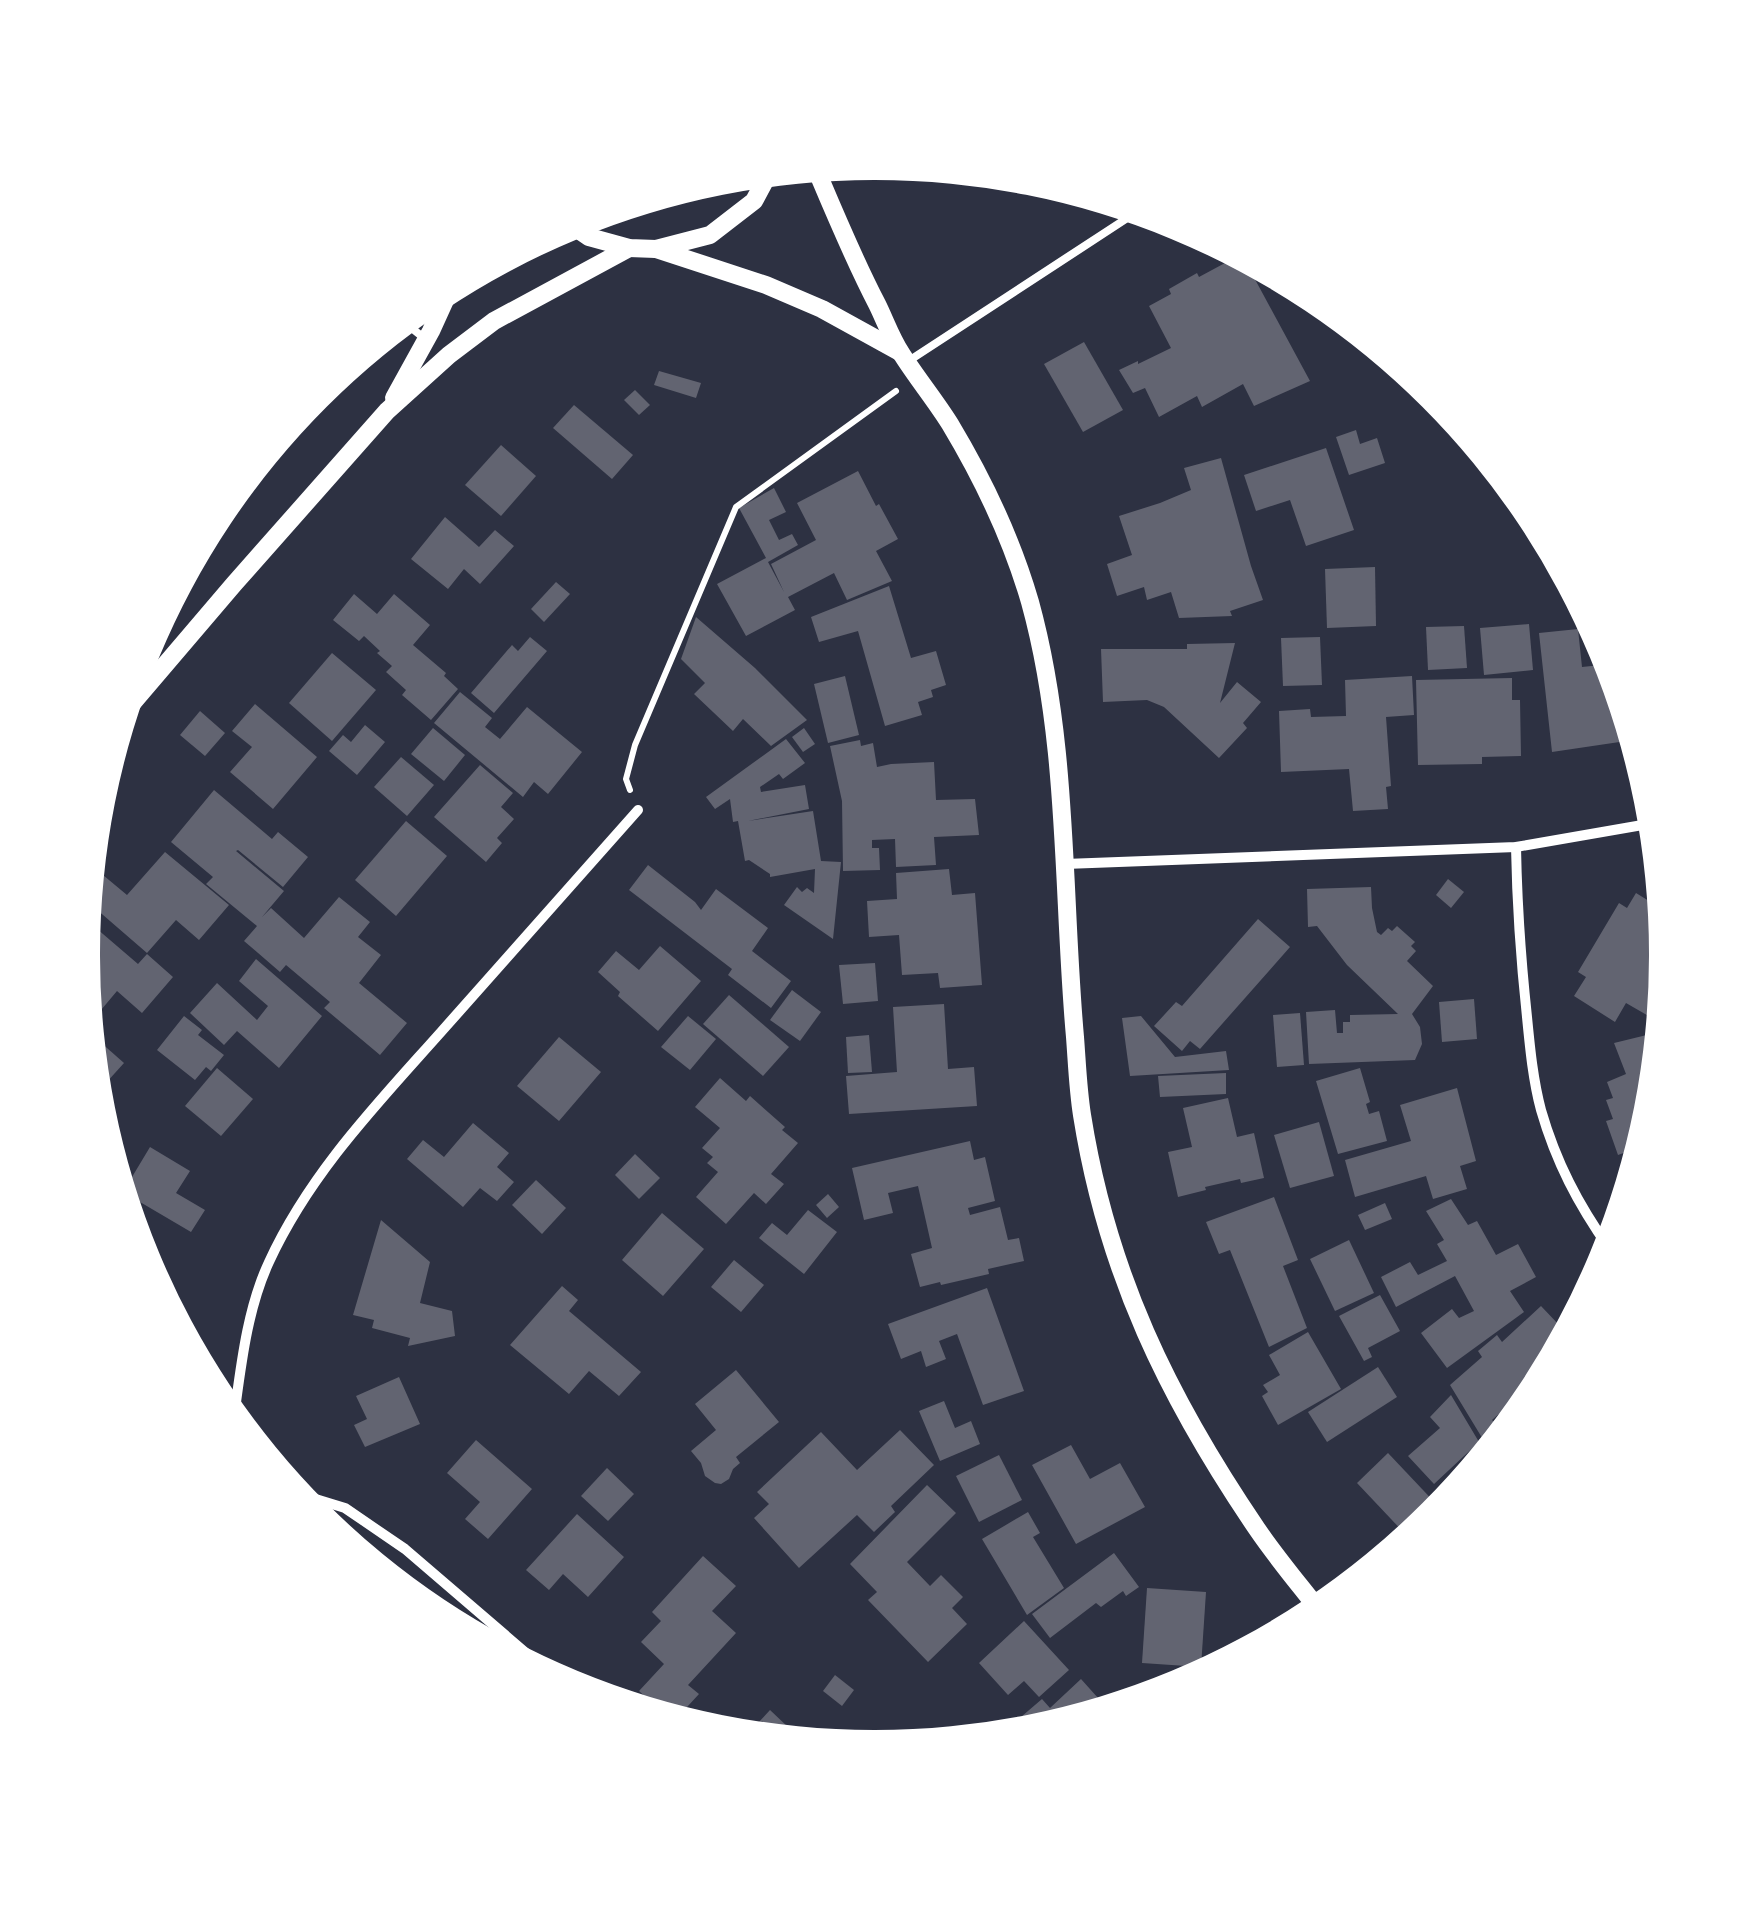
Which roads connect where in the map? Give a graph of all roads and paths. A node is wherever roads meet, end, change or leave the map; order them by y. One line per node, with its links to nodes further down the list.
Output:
1 (822, 182): 10 (street)
2 (761, 189): 6 (street)
3 (1122, 222): 10 (lane)
4 (587, 236): 5 (street)
5 (628, 248): 6 (street); 11 (street)
6 (656, 249): 10 (street)
7 (438, 316): 9 (street)
8 (416, 332): 9 (lane)
9 (426, 340): 11 (street)
10 (904, 357): 17 (street)
11 (386, 411): 13 (street)
12 (864, 414): 14 (path)
13 (149, 684)
14 (638, 810): 19 (street)
15 (1637, 826): 16 (street)
16 (1516, 847): 17 (street); 18 (street)
17 (1064, 864): 21 (street)
18 (1598, 1231)
19 (237, 1394)
20 (327, 1503): 22 (street)
21 (1308, 1596)
22 (506, 1636)

